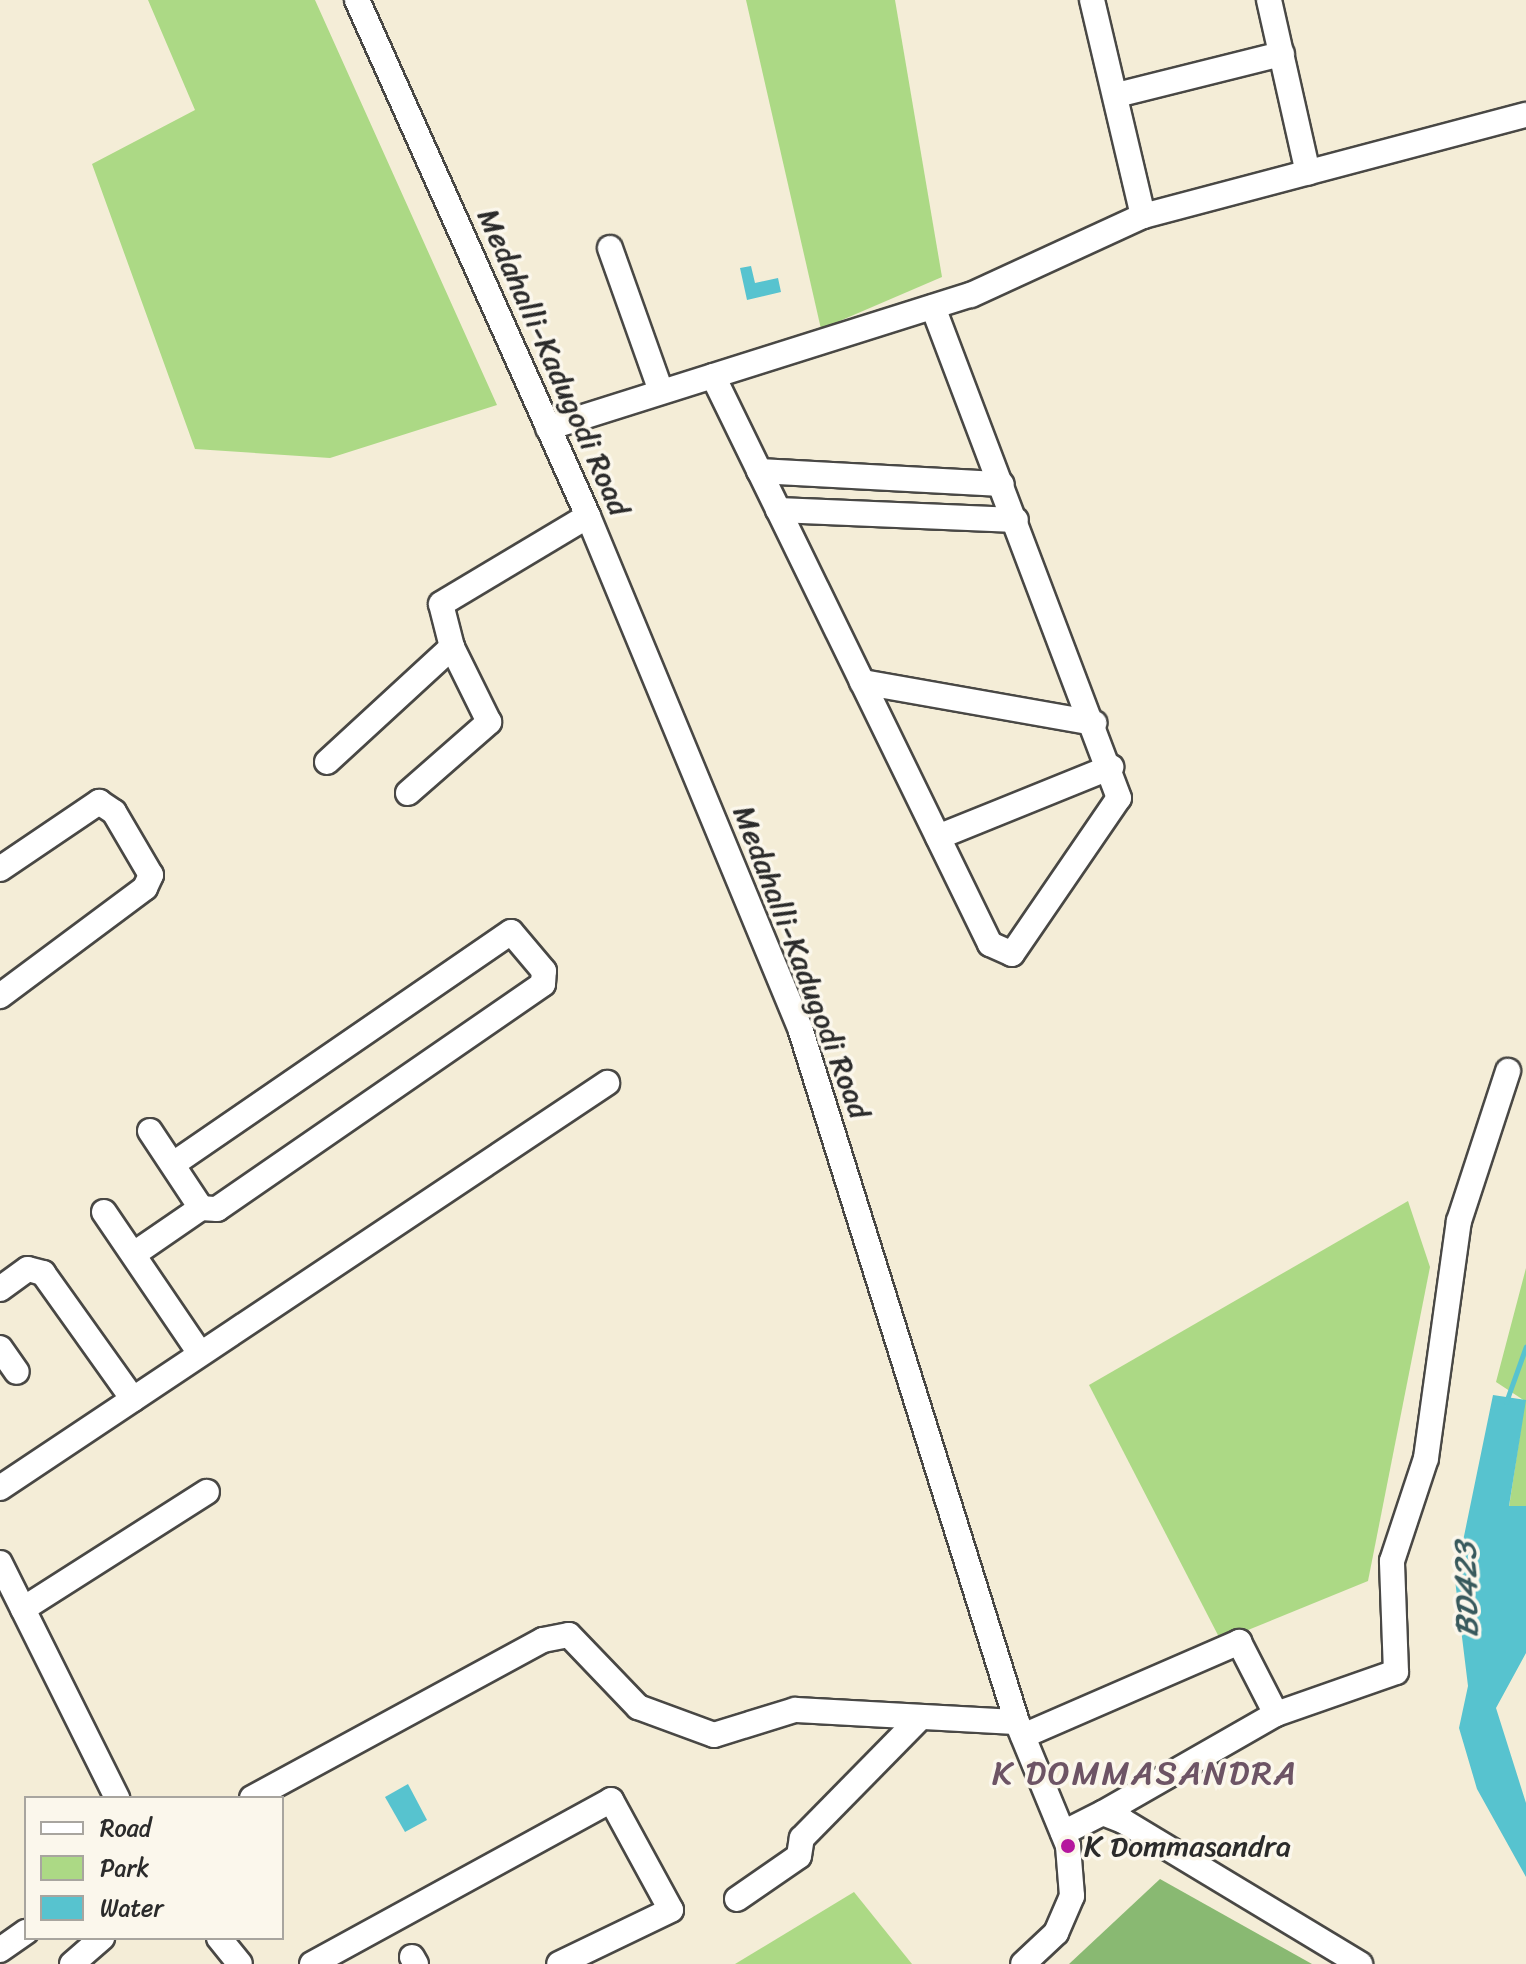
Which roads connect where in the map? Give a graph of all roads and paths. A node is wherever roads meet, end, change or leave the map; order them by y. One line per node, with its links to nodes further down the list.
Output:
1 (357, 0): 13 (street, Medahalli-Kadugodi Road)
2 (1092, 0): 5 (street)
3 (1269, 0): 4 (street)
4 (1282, 54): 5 (street); 7 (street)
5 (1117, 95): 8 (street)
6 (1526, 115): 7 (street)
7 (1308, 173): 8 (street)
8 (1143, 216): 10 (street)
9 (610, 248): 12 (street)
10 (933, 307): 11 (street); 15 (street)
11 (713, 376): 12 (street); 14 (street)
12 (661, 391): 13 (street)
13 (548, 428): 17 (street, Medahalli-Kadugodi Road)
14 (759, 471): 15 (street); 16 (street)
15 (1002, 484): 18 (street)
16 (778, 510): 18 (street); 20 (street)
17 (588, 516): 19 (street); 46 (street, Medahalli-Kadugodi Road)
18 (1016, 520): 21 (street)
19 (452, 647): 22 (street); 24 (street)
20 (862, 682): 21 (street); 25 (street)
21 (1094, 723): 23 (street)
22 (327, 762)
23 (1111, 767): 25 (street); 25 (street)
24 (408, 793)
25 (938, 837)
26 (0, 869): 27 (street)
27 (0, 996)
28 (1508, 1071): 44 (street)
29 (607, 1083): 37 (street)
30 (150, 1131): 31 (street)
31 (173, 1164): 32 (street); 32 (street)
32 (201, 1208): 34 (street)
33 (104, 1212): 34 (street)
34 (134, 1254): 37 (street)
35 (0, 1289): 39 (street)
36 (0, 1348): 38 (street)
37 (200, 1353): 39 (street)
38 (17, 1372)
39 (133, 1399): 40 (street)
40 (0, 1488)
41 (207, 1492): 43 (street)
42 (0, 1563): 43 (street)
43 (23, 1609): 47 (street)
44 (1276, 1714): 46 (street); 49 (street)
45 (919, 1719): 46 (street); 48 (street); 51 (street)
46 (1020, 1729): 50 (street, Medahalli-Kadugodi Road)
47 (116, 1796)
48 (256, 1796)
49 (1103, 1813): 50 (street); 61 (street)
50 (1063, 1833): 60 (street, Medahalli-Kadugodi Road)
51 (737, 1899)
52 (24, 1933): 55 (street)
53 (100, 1940): 56 (street)
54 (221, 1940): 57 (street)
55 (2, 1945)
56 (72, 1964)
57 (240, 1964)
58 (313, 1964): 59 (street)
59 (559, 1964)
60 (1023, 1964)
61 (1360, 1964)

